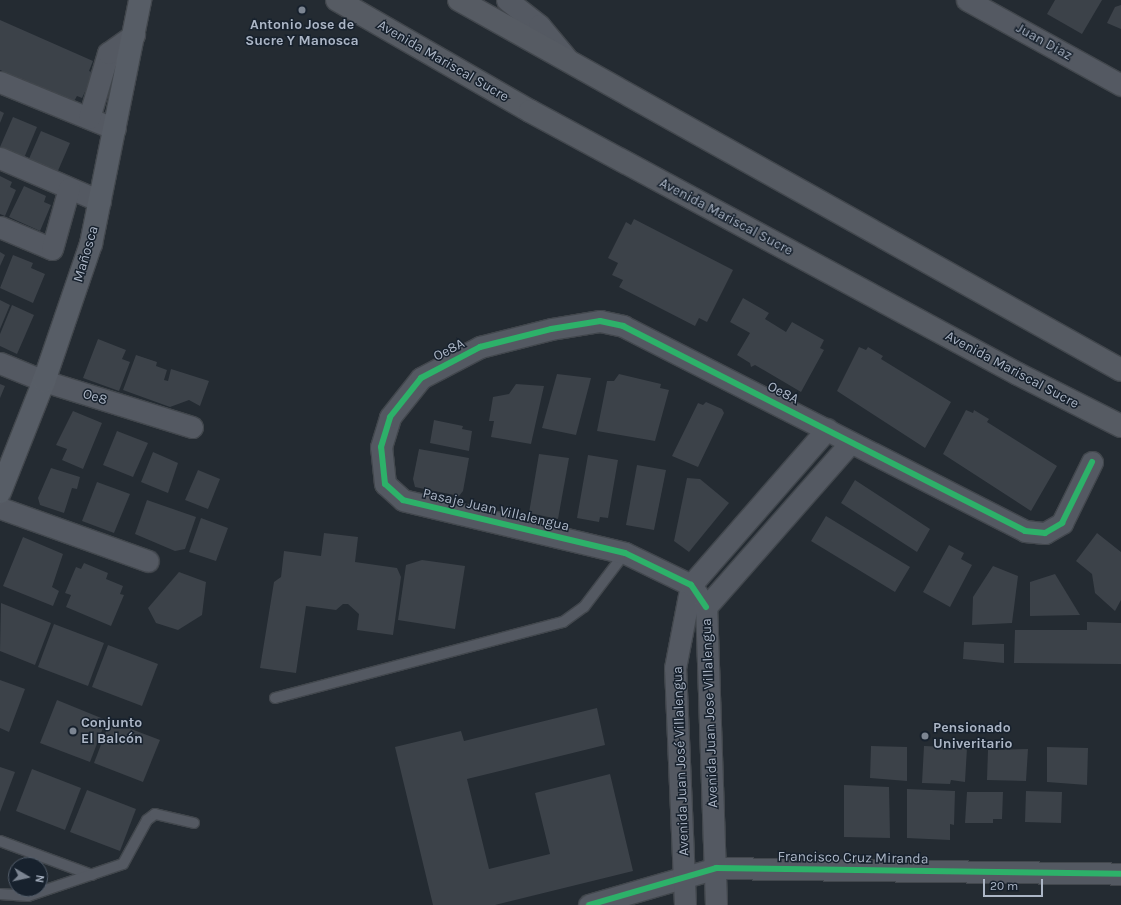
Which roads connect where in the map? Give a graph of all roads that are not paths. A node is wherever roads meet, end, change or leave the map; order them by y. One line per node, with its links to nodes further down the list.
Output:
1 (337, 0): 20 (main road, Avenida Mariscal Sucre)
2 (459, 0): 7 (main road)
3 (507, 0): 7 (street)
4 (967, 0): 9 (street, Juan Diaz)
5 (143, 2): 6 (street, Mañosca)
6 (134, 35): 10 (street); 11 (street, Mañosca)
7 (571, 63): 17 (main road)
8 (0, 82): 10 (street)
9 (1121, 85)
10 (89, 118): 11 (street)
11 (115, 129): 14 (street, Mañosca)
12 (0, 158): 13 (street)
13 (69, 188): 14 (street); 15 (street)
14 (100, 201): 19 (street, Mañosca)
15 (0, 227)
16 (0, 363): 19 (street, Oe8)
17 (1121, 370)
18 (421, 378): 22 (street, Oe8A); 27 (street, Pasaje Juan Villalengua)
19 (44, 381): 21 (street, Oe8); 25 (street, Mañosca)
20 (1121, 426)
21 (192, 427)
22 (827, 429): 23 (street, Oe8A); 29 (street)
23 (850, 443): 24 (street, Oe8A); 30 (street, Avenida Juan Jose Villalengua)
24 (1092, 462)
25 (0, 492)
26 (0, 508): 28 (street)
27 (624, 553): 29 (street, Pasaje Juan Villalengua); 31 (lane)
28 (148, 561)
29 (691, 585): 30 (street); 37 (street, Avenida Juan José Villalengua)
30 (706, 607): 34 (street, Avenida Juan Jose Villalengua)
31 (275, 698)
32 (194, 823): 36 (lane)
33 (0, 842): 36 (lane)
34 (716, 868): 35 (street, Francisco Cruz Miranda); 37 (street, Francisco Cruz Miranda); 41 (street)
35 (1121, 874)
36 (92, 875): 38 (lane)
37 (685, 877): 39 (street, Francisco Cruz Miranda); 40 (street, Avenida Juan José Villalengua)
38 (0, 894)
39 (589, 905)
40 (685, 905)
41 (716, 905)

